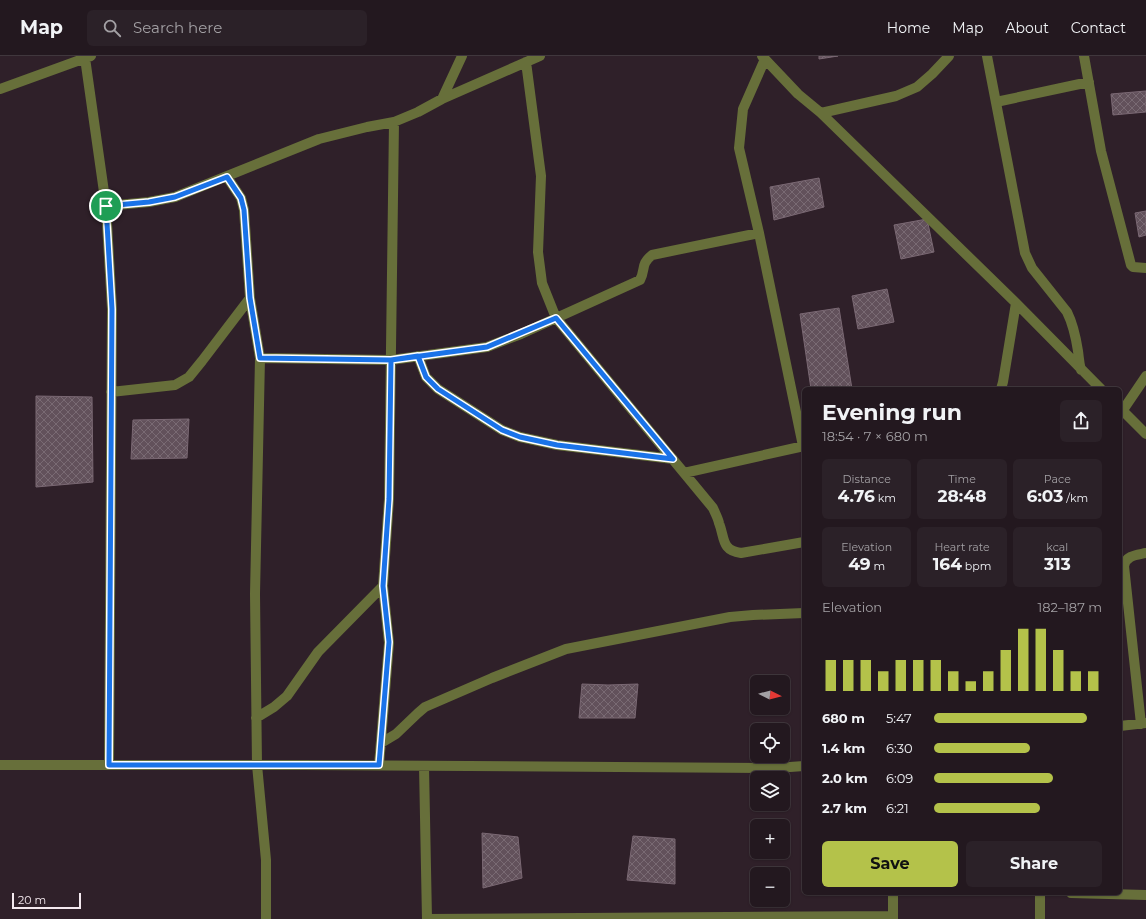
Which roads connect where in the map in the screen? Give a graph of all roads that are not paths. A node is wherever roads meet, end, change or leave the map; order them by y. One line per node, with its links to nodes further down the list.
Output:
1 (462, 56): 11 (street)
2 (540, 56): 8 (street)
3 (949, 56): 13 (street)
4 (987, 56): 12 (street)
5 (1084, 56): 9 (street)
6 (88, 57): 10 (street); 16 (street)
7 (763, 58): 13 (street); 17 (street)
8 (526, 62): 11 (street); 21 (street)
9 (1089, 82): 12 (street); 18 (street)
10 (0, 89)
11 (442, 99): 14 (street)
12 (996, 102): 25 (street)
13 (821, 113): 20 (street)
14 (394, 122): 15 (street); 24 (street)
15 (227, 177): 16 (street); 19 (street)
16 (106, 206): 29 (street)
17 (759, 233): 21 (street); 33 (street)
18 (1146, 268)
19 (250, 298): 23 (street); 29 (street)
20 (1016, 303): 25 (street); 27 (street)
21 (556, 318): 22 (street); 35 (street)
22 (418, 356): 24 (street); 35 (street)
23 (260, 358): 24 (street); 41 (street)
24 (391, 360): 39 (street)
25 (1081, 370): 28 (street)
26 (1146, 376): 30 (street)
27 (1002, 387)
28 (1099, 387)
29 (111, 392): 46 (street)
30 (1122, 408)
31 (1122, 410): 32 (street)
32 (1146, 434)
33 (802, 441)
34 (802, 446): 36 (street)
35 (673, 459): 36 (street)
36 (684, 473): 37 (street)
37 (802, 542)
38 (1146, 554): 42 (street)
39 (383, 586): 41 (street); 44 (street)
40 (802, 613): 44 (street)
41 (256, 718): 47 (street)
42 (1144, 724): 43 (street)
43 (1122, 726)
44 (381, 743): 48 (street)
45 (0, 765): 46 (street)
46 (109, 765): 47 (street)
47 (257, 765): 48 (street); 56 (street)
48 (379, 765): 49 (street)
49 (424, 766): 50 (street); 57 (street)
50 (802, 766)
51 (1122, 894): 54 (street)
52 (893, 895): 55 (street)
53 (1040, 895): 58 (street)
54 (1146, 895)
55 (893, 917): 57 (street)
56 (266, 919)
57 (427, 919)
58 (1040, 919)

